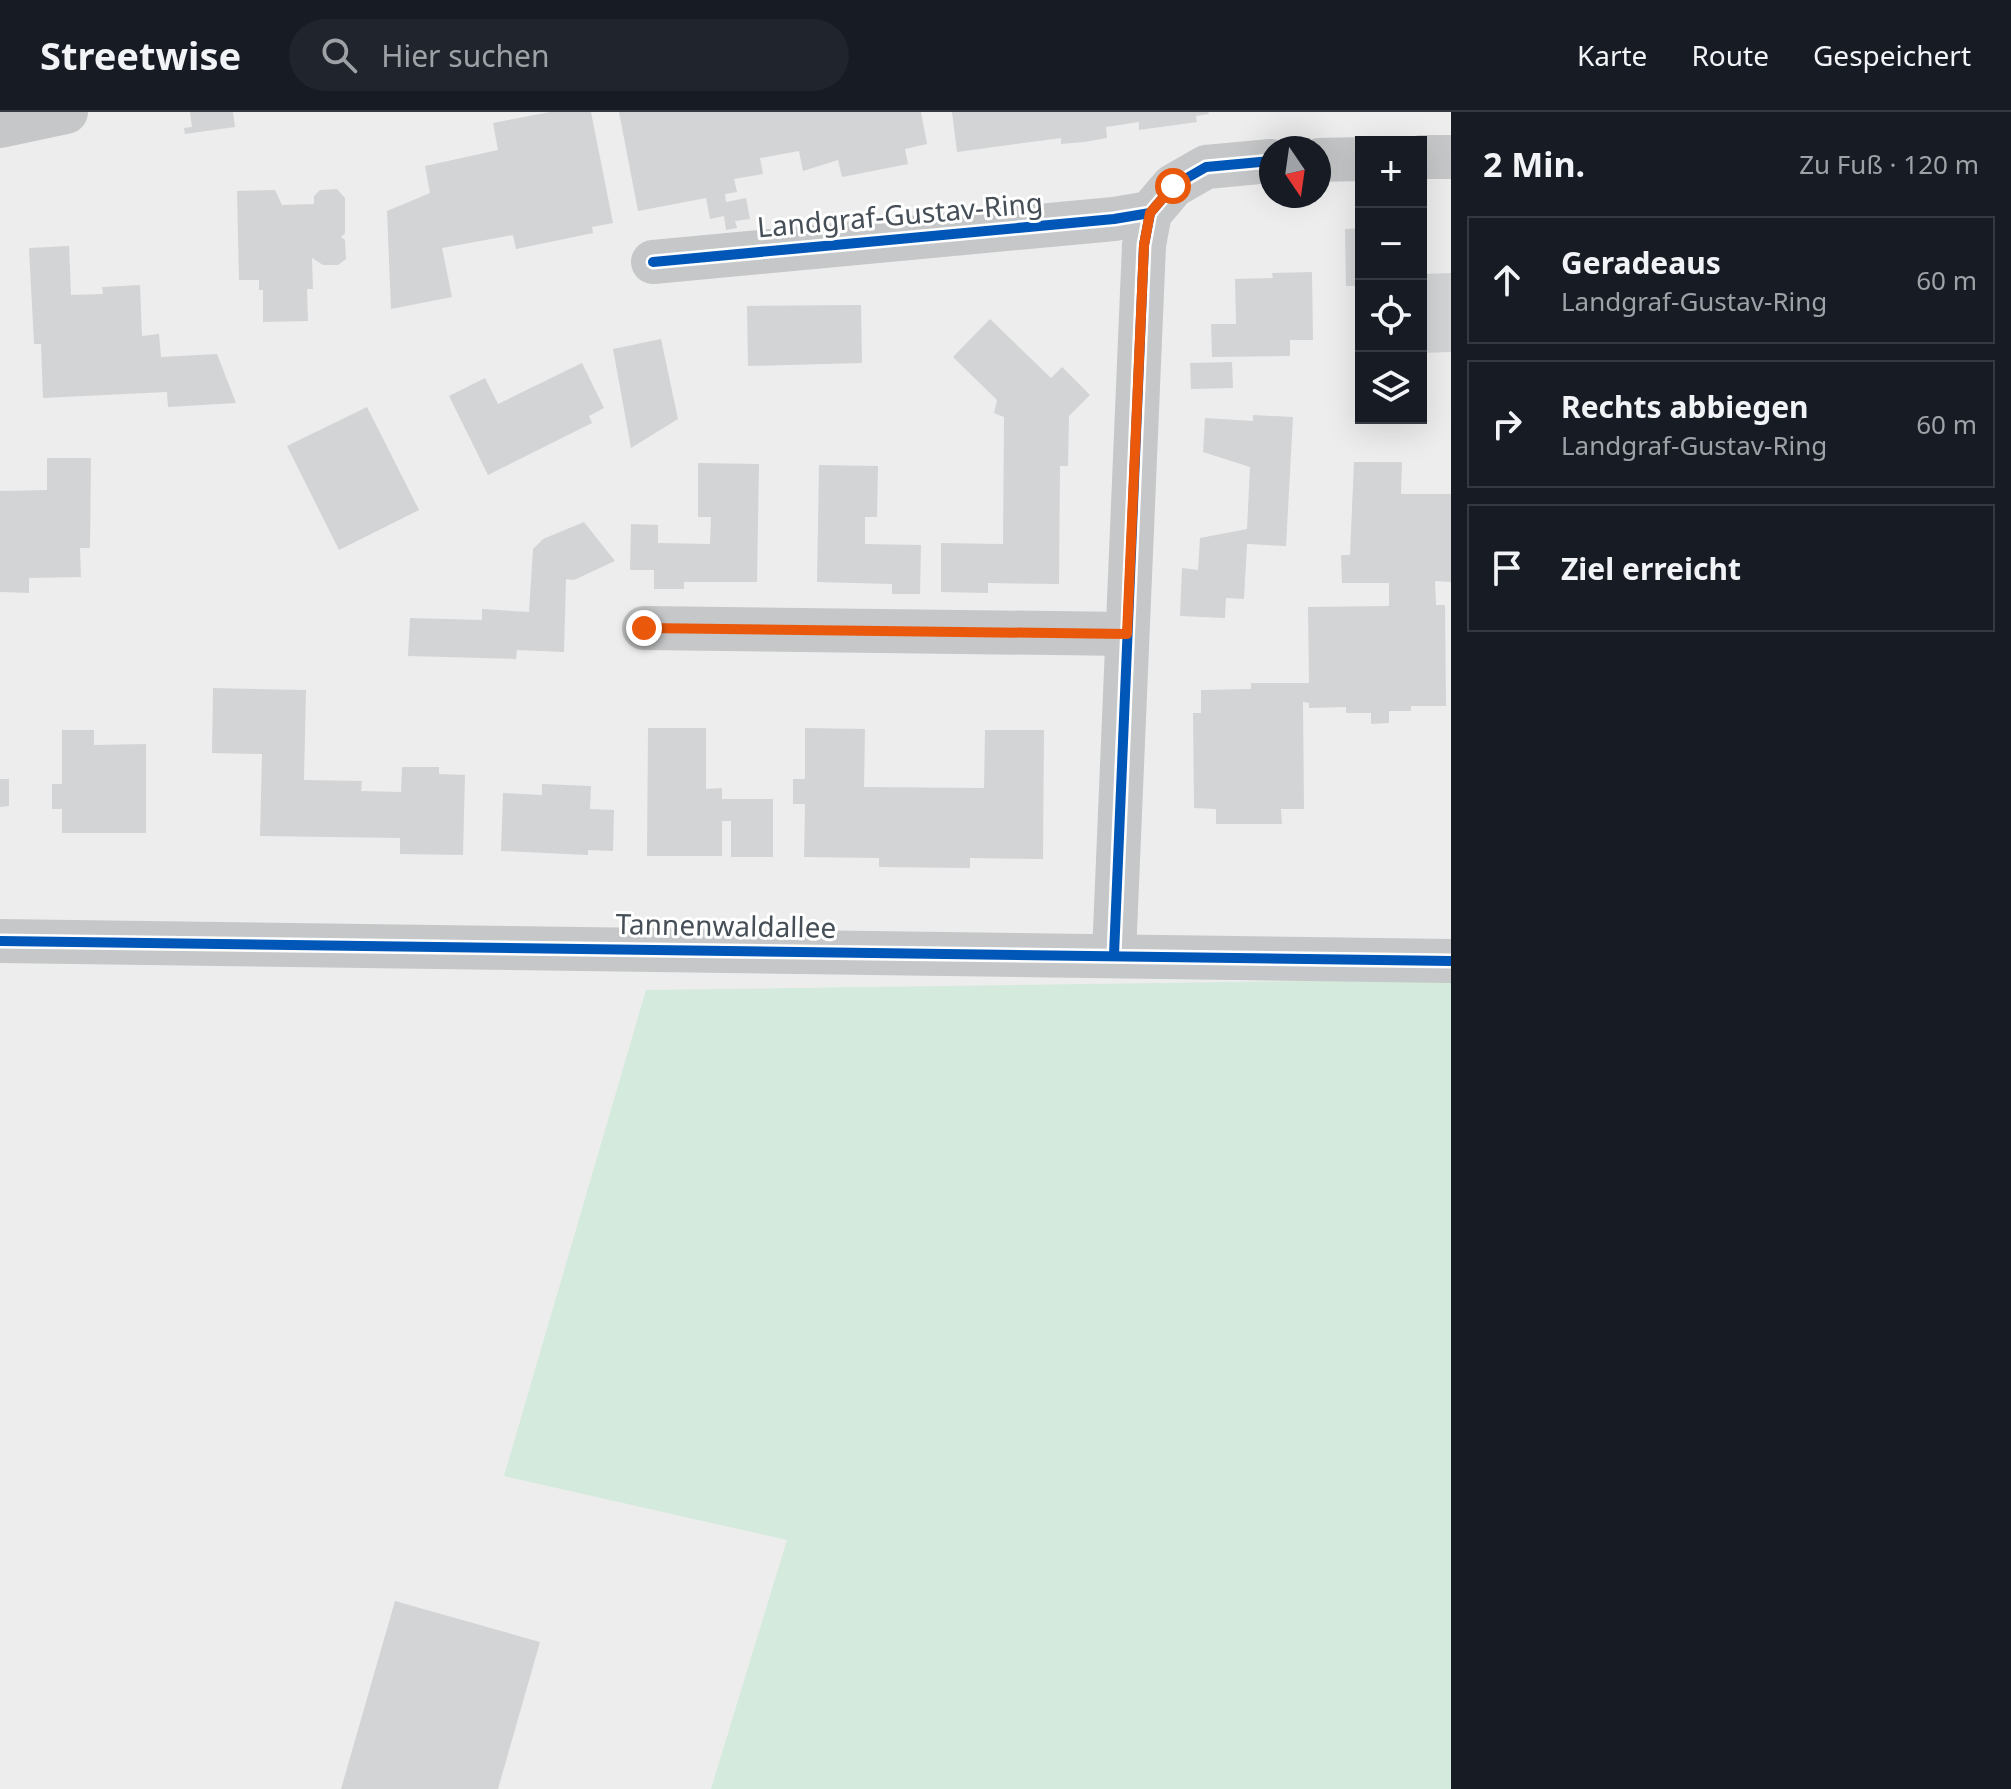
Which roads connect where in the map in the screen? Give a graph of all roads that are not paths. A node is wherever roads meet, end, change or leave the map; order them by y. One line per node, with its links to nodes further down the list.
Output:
1 (66, 112): 2 (street)
2 (0, 126)
3 (1427, 157): 4 (street)
4 (1451, 157)
5 (1355, 159): 6 (street)
6 (1331, 160)
7 (1259, 162): 8 (street)
8 (1150, 213): 9 (street, Landgraf-Gustav-Ring); 11 (street)
9 (653, 262)
10 (644, 628): 11 (street)
11 (1127, 634): 13 (street)
12 (0, 941): 13 (street, Tannenwaldallee)
13 (1114, 955): 14 (street, Tannenwaldallee)
14 (1451, 961)

